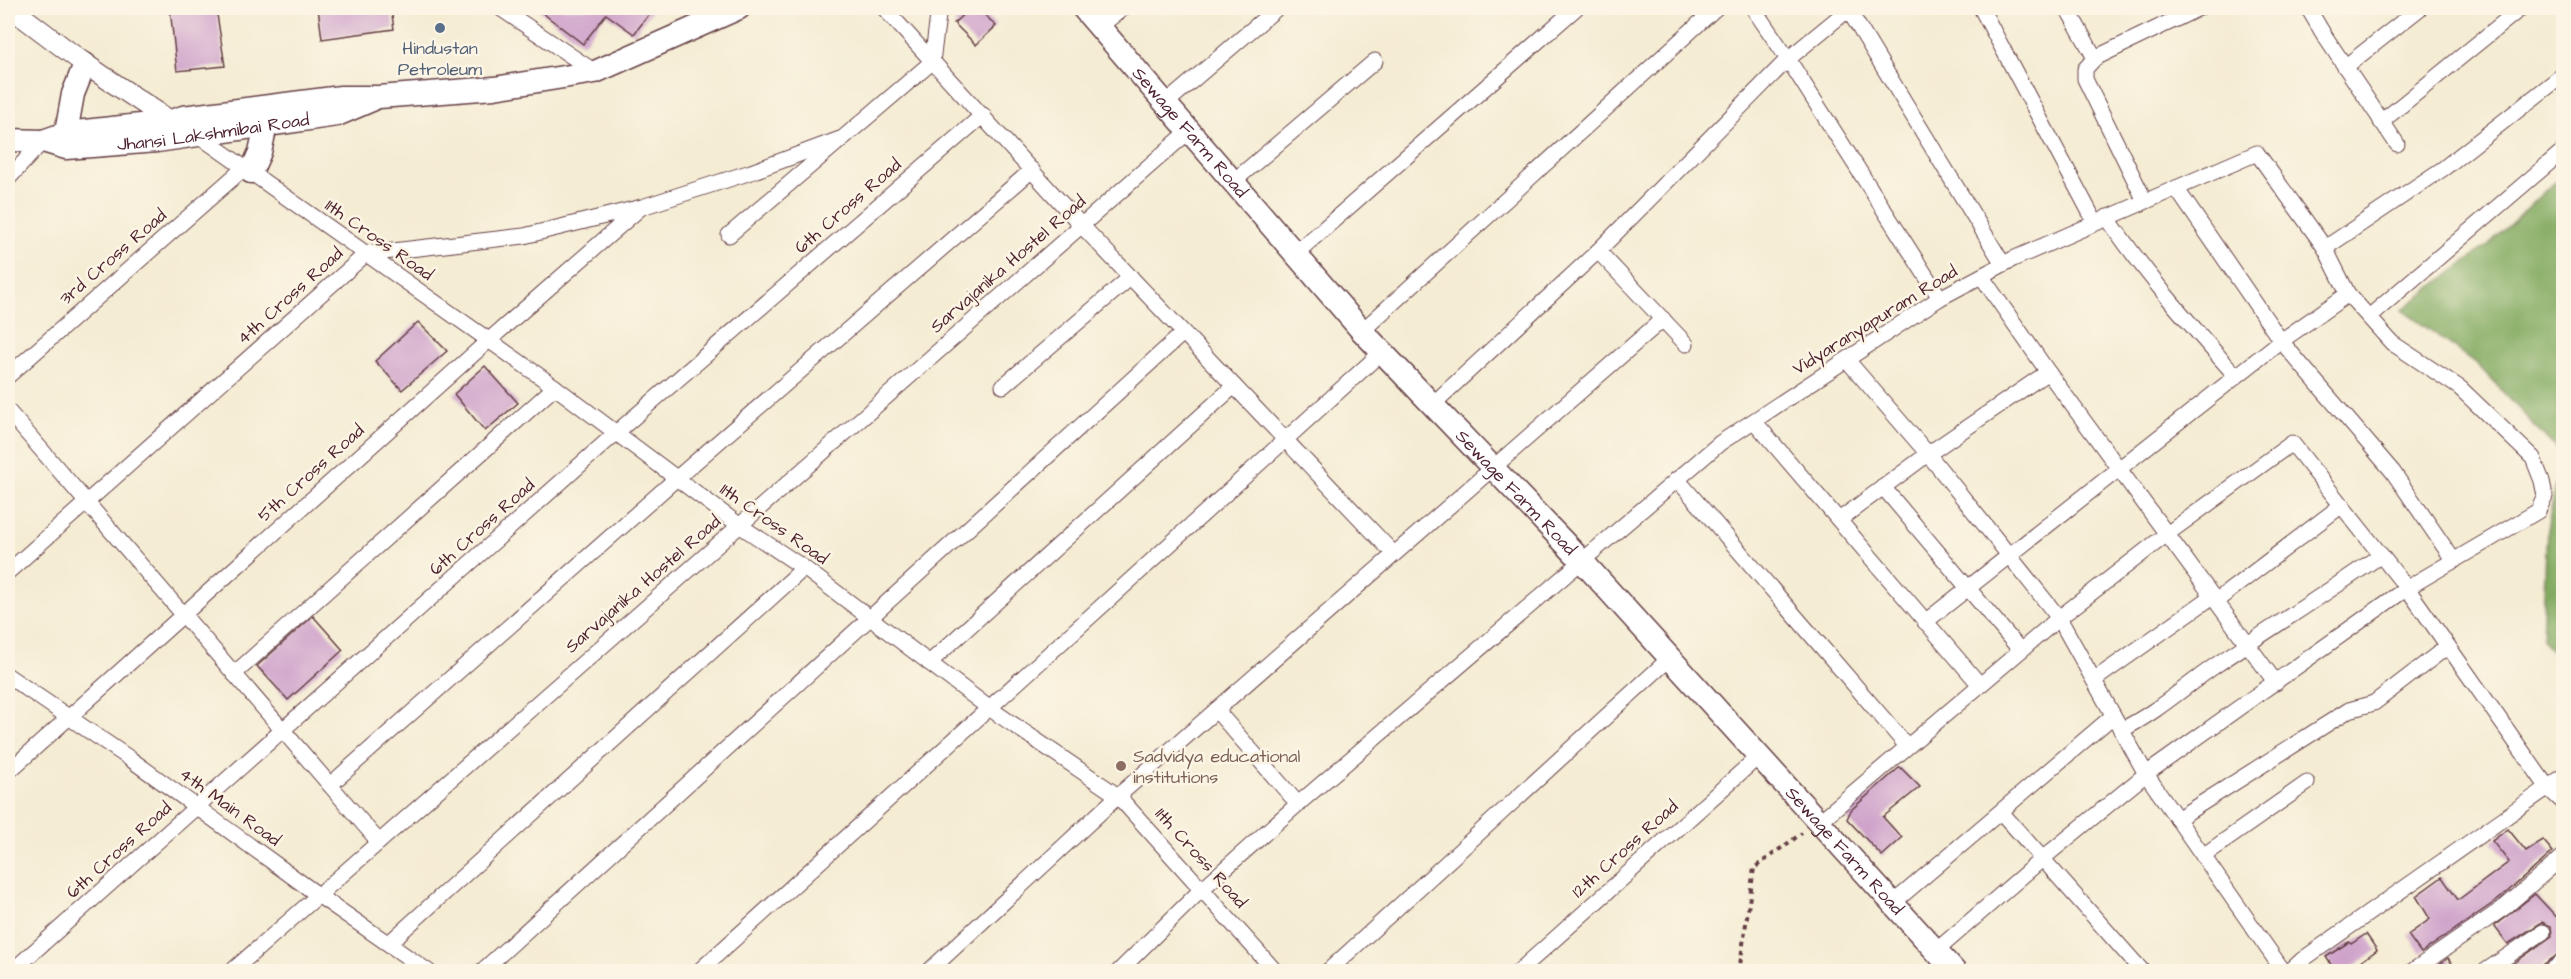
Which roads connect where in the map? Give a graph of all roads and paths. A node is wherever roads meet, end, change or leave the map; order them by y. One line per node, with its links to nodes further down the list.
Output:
1 (11, 8): 24 (street)
2 (500, 8): 26 (street)
3 (739, 8): 26 (main road, Jhansi Lakshmibai Road)
4 (884, 8): 23 (street)
5 (939, 8): 23 (street)
6 (1083, 8): 19 (main road, Sewage Farm Road)
7 (1123, 8): 19 (street)
8 (1278, 8): 29 (street)
9 (1576, 8): 55 (street)
10 (1716, 8): 63 (street)
11 (1753, 8): 21 (street)
12 (1849, 8): 21 (street); 56 (street)
13 (1981, 8): 49 (street)
14 (2067, 8): 20 (street)
15 (2199, 8): 20 (street)
16 (2308, 8): 25 (street)
17 (2420, 8): 25 (street)
18 (2521, 8): 32 (street)
19 (1099, 27): 29 (main road, Sewage Farm Road)
20 (2095, 58): 47 (street)
21 (1788, 59): 53 (street); 60 (street)
22 (1375, 61): 45 (street)
23 (932, 63): 30 (street); 36 (street)
24 (85, 64): 31 (street); 35 (main road)
25 (2345, 67): 32 (street)
26 (596, 72): 28 (main road, Jhansi Lakshmibai Road)
27 (2564, 74): 52 (street)
28 (379, 97): 31 (main road, Jhansi Lakshmibai Road); 33 (main road, Jhansi Lakshmibai Road)
29 (1165, 104): 34 (main road, Sewage Farm Road)
30 (983, 115): 43 (street); 79 (street, 6th Cross Road)
31 (168, 122): 35 (main road, Jhansi Lakshmibai Road); 39 (street)
32 (2381, 122): 40 (street)
33 (266, 125): 39 (main road, Jhansi Lakshmibai Road); 42 (main road)
34 (1189, 131): 45 (main road, Sewage Farm Road); 50 (street, Sarvajanika Hostel Road)
35 (66, 133): 38 (main road, Jhansi Lakshmibai Road)
36 (840, 139): 48 (street, 4th Cross Road); 51 (street)
37 (8, 140): 38 (main road, Jhansi Lakshmibai Road)
38 (43, 141): 39 (main road, Jhansi Lakshmibai Road); 44 (street)
39 (207, 141): 42 (street, 11th Cross Road)
40 (2397, 144)
41 (2564, 150): 61 (street)
42 (248, 170): 54 (street, 11th Cross Road); 71 (street, 3rd Cross Road)
43 (1032, 170): 50 (street); 84 (street)
44 (8, 179)
45 (1234, 181): 55 (main road, Sewage Farm Road)
46 (2176, 188): 47 (street, Vidyaranyapuram Road); 52 (street, Vidyaranyapuram Road); 66 (street)
47 (2145, 201): 49 (street, Vidyaranyapuram Road)
48 (642, 207): 54 (street, 4th Cross Road); 65 (street, 5th Cross Road)
49 (2101, 219): 56 (street, Vidyaranyapuram Road); 72 (street)
50 (1082, 226): 57 (street); 90 (street, Sarvajanika Hostel Road)
51 (729, 235)
52 (2325, 248): 59 (street)
53 (1598, 251): 62 (street); 76 (street)
54 (366, 254): 65 (street, 11th Cross Road); 87 (street, 4th Cross Road)
55 (1295, 254): 63 (main road, Sewage Farm Road)
56 (2003, 264): 58 (street, Vidyaranyapuram Road)
57 (1131, 277): 64 (street); 73 (street)
58 (1982, 277): 60 (street, Vidyaranyapuram Road); 70 (street)
59 (2348, 294): 61 (street); 66 (street)
60 (1940, 298): 69 (street, Vidyaranyapuram Road)
61 (2369, 317): 96 (street)
62 (1663, 319): 67 (street); 83 (street)
63 (1362, 331): 68 (main road, Sewage Farm Road)
64 (1183, 333): 74 (street); 103 (street)
65 (488, 340): 75 (street, 11th Cross Road); 102 (street, 5th Cross Road)
66 (2281, 341): 72 (street); 96 (street)
67 (1686, 344)
68 (1382, 352): 76 (main road, Sewage Farm Road); 80 (street)
69 (1847, 360): 78 (street, Vidyaranyapuram Road); 81 (street)
70 (2048, 372): 81 (street); 82 (street)
71 (8, 376)
72 (2236, 376): 82 (street)
73 (1003, 386)
74 (1234, 386): 80 (street); 110 (street)
75 (555, 387): 79 (street, 11th Cross Road); 111 (street)
76 (1432, 405): 83 (main road, Sewage Farm Road)
77 (8, 411): 87 (street)
78 (1754, 421): 85 (street, Vidyaranyapuram Road); 89 (street)
79 (617, 432): 84 (street, 11th Cross Road); 121 (street, 6th Cross Road)
80 (1285, 440): 92 (street); 116 (street)
81 (1928, 454): 86 (street); 94 (street)
82 (2119, 468): 91 (street); 94 (street)
83 (1493, 469): 92 (street); 95 (main road, Sewage Farm Road)
84 (678, 477): 90 (street, 11th Cross Road); 128 (street)
85 (1677, 479): 95 (street, Vidyaranyapuram Road); 122 (street)
86 (1883, 487): 89 (street); 100 (street)
87 (85, 503): 98 (street, 4th Cross Road); 102 (street)
88 (2342, 505): 91 (street); 93 (street); 101 (street)
89 (1839, 520): 105 (street)
90 (739, 525): 97 (street, 11th Cross Road); 137 (street, Sarvajanika Hostel Road)
91 (2167, 534): 101 (street); 104 (street)
92 (1394, 554): 117 (street)
93 (2381, 555): 99 (street); 106 (street)
94 (2009, 556): 100 (street); 104 (street)
95 (1582, 561): 109 (main road, Sewage Farm Road); 132 (street, Vidyaranyapuram Road)
96 (2454, 561): 99 (street)
97 (804, 568): 103 (street, 11th Cross Road); 145 (street)
98 (8, 572)
99 (2408, 588): 107 (street); 114 (street)
100 (1967, 589): 105 (street); 108 (street)
101 (2215, 599): 106 (street); 113 (street)
102 (183, 615): 111 (street); 119 (street, 5th Cross Road)
103 (871, 618): 110 (street, 11th Cross Road); 151 (street)
104 (2059, 618): 108 (street); 113 (street)
105 (1925, 622): 115 (street)
106 (2248, 644): 114 (street); 120 (street)
107 (2448, 646): 129 (street); 135 (street)
108 (2020, 650): 115 (street)
109 (1669, 659): 123 (main road, Sewage Farm Road); 156 (street)
110 (929, 663): 116 (street, 11th Cross Road)
111 (234, 674): 121 (street)
112 (8, 676): 119 (street, 4th Main Road)
113 (2094, 681): 118 (street)
114 (2276, 683): 125 (street)
115 (1980, 685): 122 (street)
116 (989, 708): 130 (street, 11th Cross Road); 152 (street)
117 (1216, 710): 130 (street); 132 (street)
118 (2113, 716): 120 (street); 134 (street)
119 (68, 717): 124 (street, 5th Cross Road); 133 (street, 4th Main Road)
120 (2121, 730): 125 (street)
121 (283, 731): 128 (street); 133 (street, 6th Cross Road)
122 (1907, 746): 136 (street)
123 (1758, 756): 136 (main road, Sewage Farm Road); 157 (street, 12th Cross Road)
124 (8, 772)
125 (2146, 774): 135 (street); 140 (street)
126 (2564, 776): 129 (street)
127 (2307, 783): 138 (street)
128 (330, 785): 137 (street)
129 (2548, 788): 131 (street); 161 (street)
130 (1118, 796): 141 (street, 11th Cross Road); 153 (street)
131 (2564, 803)
132 (1298, 804): 141 (street, Vidyaranyapuram Road)
133 (196, 807): 142 (street, 4th Main Road); 148 (street, 6th Cross Road)
134 (2001, 812): 140 (street); 143 (street)
135 (2177, 819): 138 (street)
136 (1820, 821): 143 (main road, Sewage Farm Road); 158 (path)
137 (379, 842): 142 (street, Sarvajanika Hostel Road)
138 (2203, 856): 161 (street)
139 (2564, 856): 162 (street)
140 (2042, 859): 146 (street); 160 (street)
141 (1203, 888): 154 (street, Vidyaranyapuram Road); 155 (street, 11th Cross Road)
142 (318, 895): 145 (street, 4th Main Road); 149 (street, Sarvajanika Hostel Road)
143 (1893, 903): 146 (main road, Sewage Farm Road)
144 (2543, 932): 163 (street)
145 (389, 943): 150 (street, 4th Main Road)
146 (1936, 951): 159 (main road, Sewage Farm Road)
147 (2564, 962): 164 (street)
148 (11, 972)
149 (231, 972)
150 (429, 972)
151 (481, 972)
152 (698, 972)
153 (928, 972)
154 (1118, 972)
155 (1276, 972)
156 (1328, 972)
157 (1518, 972)
158 (1738, 972)
159 (1955, 972)
160 (2143, 972)
161 (2287, 972)
162 (2411, 972)
163 (2484, 972)
164 (2550, 972)

